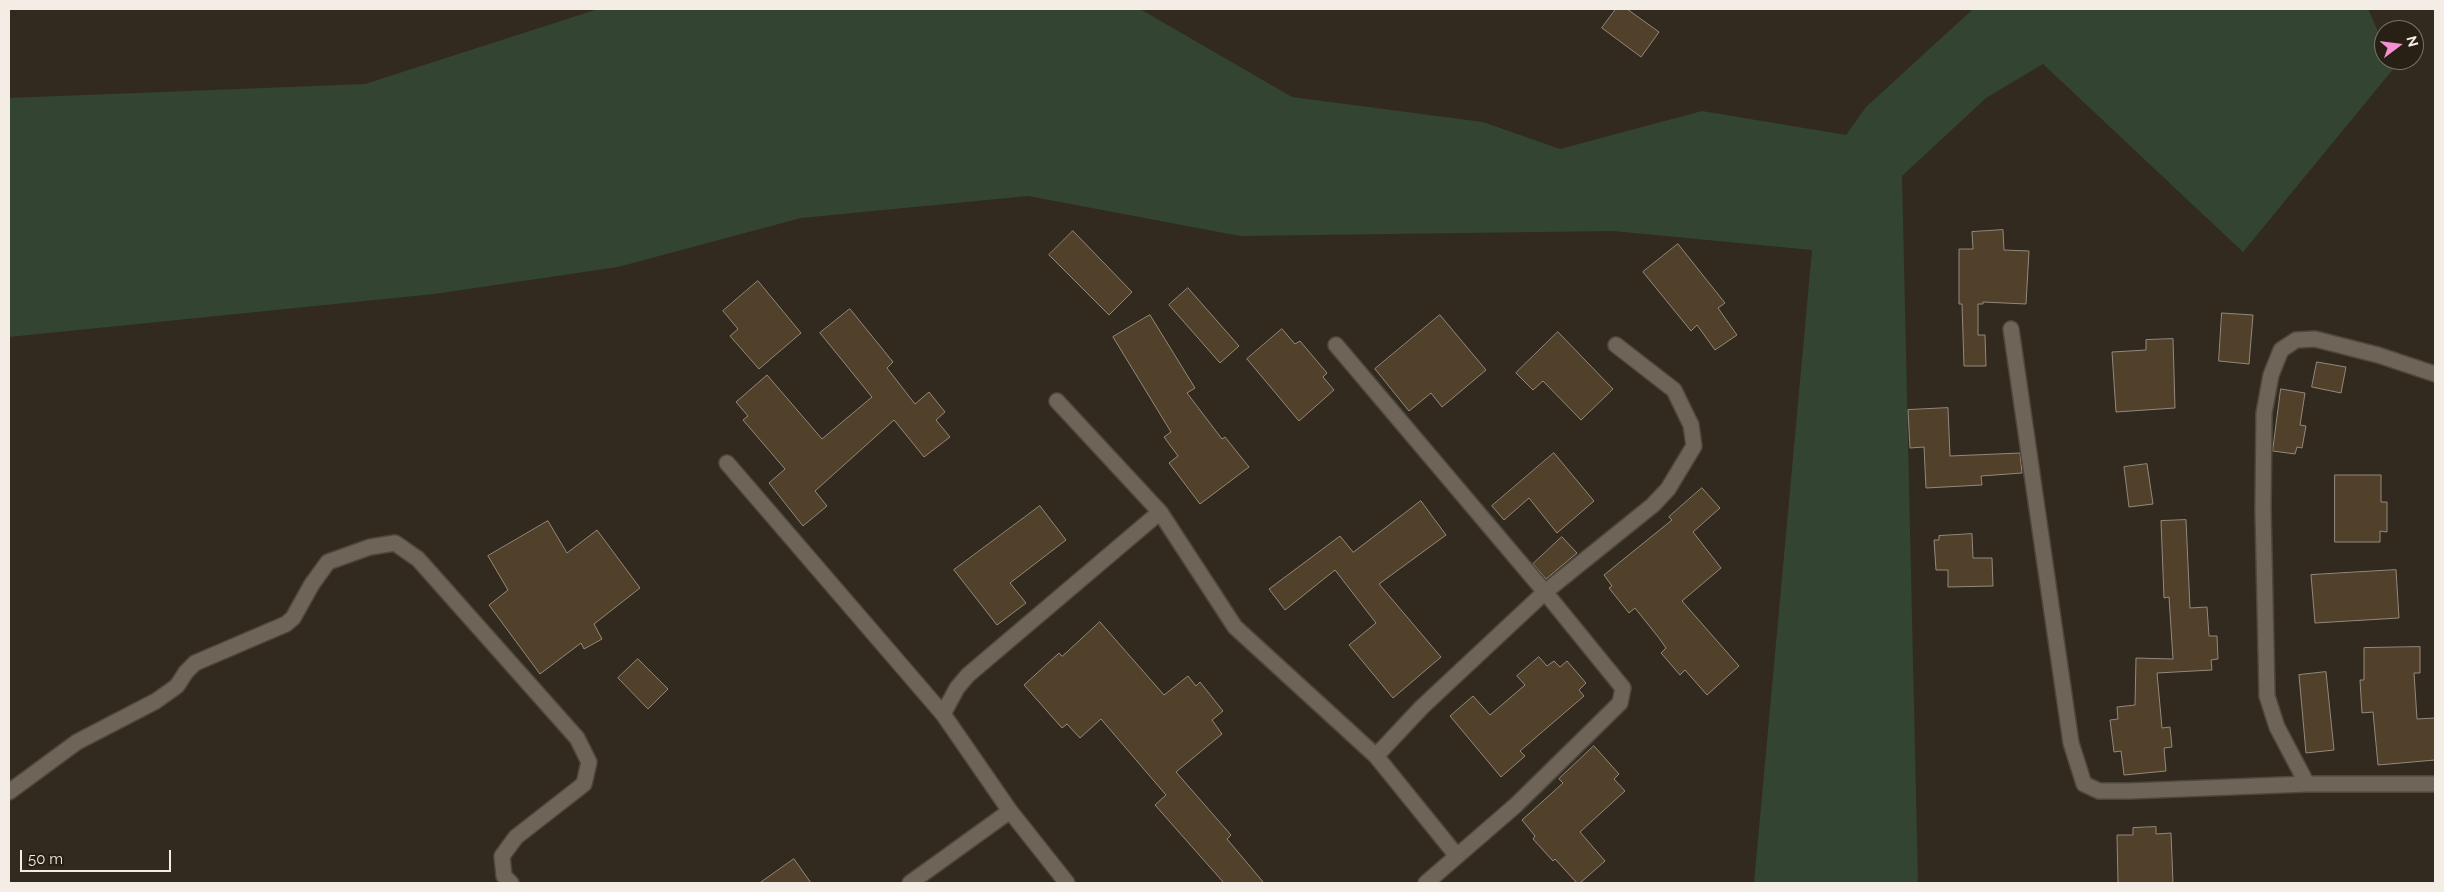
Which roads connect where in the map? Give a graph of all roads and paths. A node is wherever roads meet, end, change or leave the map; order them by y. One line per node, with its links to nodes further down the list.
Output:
1 (2011, 329): 11 (street)
2 (1336, 345): 8 (street)
3 (1616, 345): 8 (street)
4 (2435, 374): 11 (street)
5 (1057, 401): 7 (street)
6 (727, 462): 9 (street)
7 (1160, 512): 9 (street); 10 (street)
8 (1545, 592): 10 (street); 15 (street)
9 (943, 714): 14 (street)
10 (1376, 756): 15 (street)
11 (2307, 784): 12 (street)
12 (2435, 784)
13 (9, 792): 16 (street)
14 (1010, 811): 17 (street); 18 (street)
15 (1457, 856): 19 (street)
16 (511, 883)
17 (910, 883)
18 (1067, 883)
19 (1426, 883)

